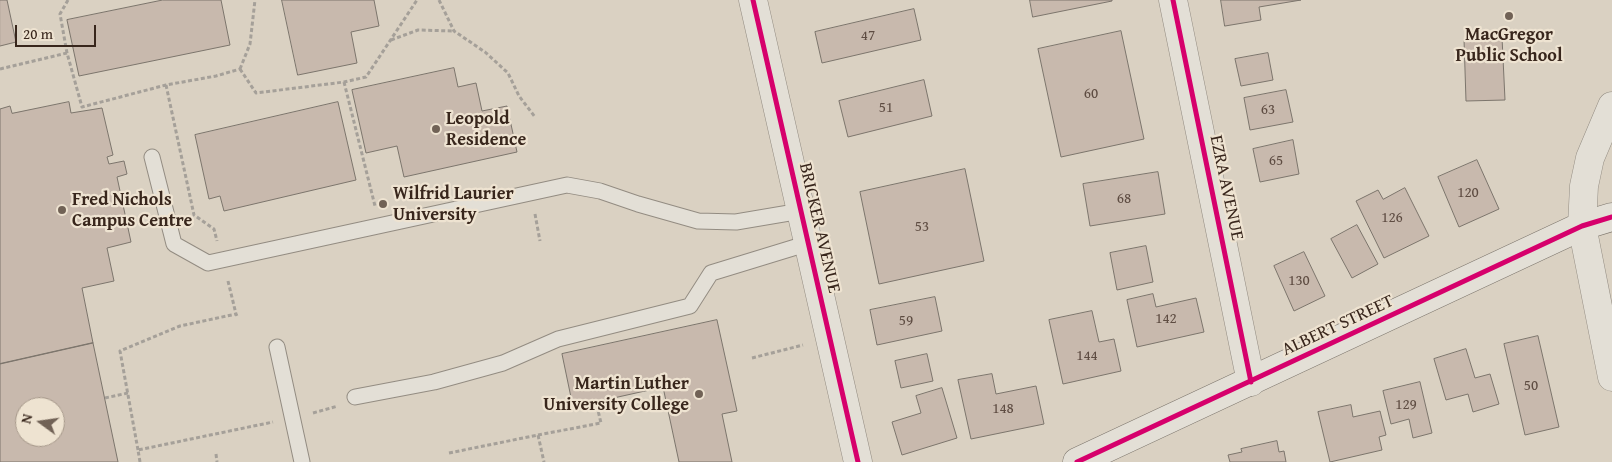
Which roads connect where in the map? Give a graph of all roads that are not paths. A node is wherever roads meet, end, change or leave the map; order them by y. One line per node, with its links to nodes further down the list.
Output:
1 (753, 0): 5 (street, BRICKER AVENUE)
2 (1173, 0): 11 (street, EZRA AVENUE)
3 (1612, 106): 7 (street)
4 (152, 157): 5 (lane)
5 (801, 212): 8 (street, BRICKER AVENUE)
6 (1612, 217): 7 (street, ALBERT STREET)
7 (1582, 226): 10 (street); 11 (street, ALBERT STREET)
8 (808, 243): 12 (lane); 14 (street, BRICKER AVENUE)
9 (277, 347): 13 (lane)
10 (1612, 376)
11 (1251, 382): 15 (street, ALBERT STREET)
12 (355, 397)
13 (302, 462)
14 (858, 462)
15 (1077, 462)

